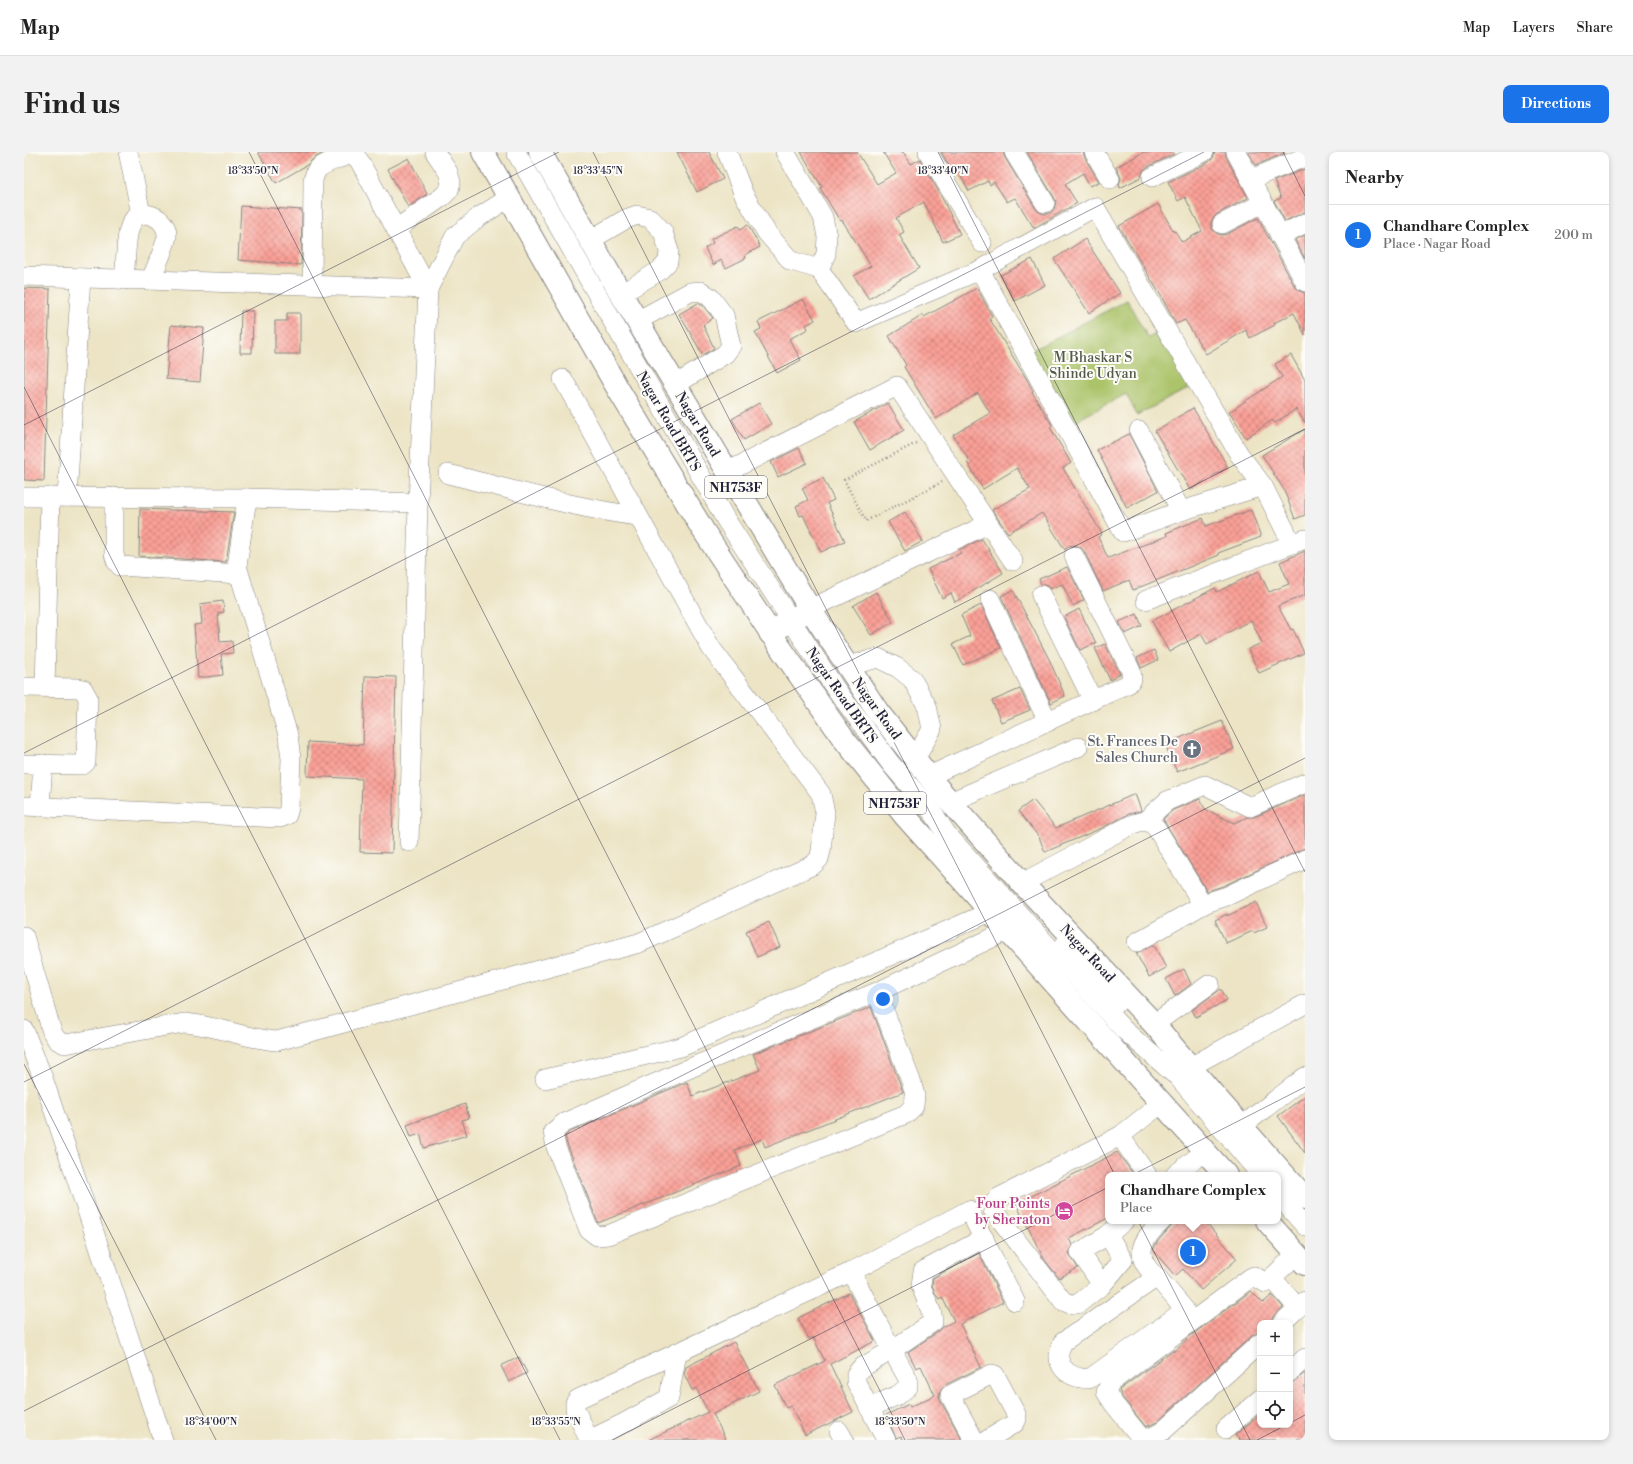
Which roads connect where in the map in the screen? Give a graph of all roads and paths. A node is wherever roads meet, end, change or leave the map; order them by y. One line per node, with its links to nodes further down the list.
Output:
1 (435, 152): 24 (street)
2 (483, 152): 18 (highway, NH753F)
3 (540, 152): 26 (highway, Nagar Road / NH753F)
4 (727, 152): 28 (street)
5 (785, 152): 28 (street)
6 (928, 152): 27 (street)
7 (1014, 152): 19 (street)
8 (1094, 152): 16 (street)
9 (1204, 152): 15 (street)
10 (1236, 152): 17 (street)
11 (515, 153): 63 (street, Nagar Road BRTS)
12 (354, 154): 24 (street); 35 (street)
13 (129, 156): 21 (street)
14 (1305, 157): 17 (street)
15 (1152, 177)
16 (1110, 179)
17 (1251, 179): 20 (street)
18 (509, 198): 36 (street); 64 (highway, NH753F)
19 (1045, 203)
20 (1263, 203): 23 (street); 25 (street)
21 (141, 214): 32 (street); 33 (street)
22 (1305, 223): 25 (street)
23 (1222, 224)
24 (396, 229): 36 (street)
25 (1280, 236): 34 (street)
26 (590, 240): 37 (highway, Nagar Road / NH753F); 37 (street)
27 (982, 243)
28 (819, 269): 29 (street)
29 (980, 270): 46 (street); 52 (street)
30 (24, 276): 31 (street)
31 (81, 278): 32 (street); 48 (street)
32 (124, 280): 33 (street)
33 (151, 280): 35 (street)
34 (1305, 282)
35 (312, 286): 36 (street)
36 (428, 289): 51 (street)
37 (621, 294): 38 (highway, Nagar Road / NH753F)
38 (637, 321): 40 (highway, Nagar Road / NH753F); 40 (street)
39 (563, 379): 53 (street)
40 (675, 385): 43 (highway, Nagar Road / NH753F)
41 (1139, 431): 52 (street)
42 (920, 440): 45 (path)
43 (727, 472): 54 (street); 62 (highway, Nagar Road / NH753F)
44 (448, 474): 53 (street)
45 (940, 477)
46 (1263, 486): 52 (street); 55 (street)
47 (24, 497): 48 (street)
48 (59, 497): 49 (street); 67 (street)
49 (114, 497): 50 (street); 58 (street)
50 (247, 498): 51 (street); 58 (street)
51 (418, 503): 78 (street)
52 (1182, 512)
53 (638, 516): 84 (street)
54 (988, 524): 57 (street); 62 (street)
55 (1299, 542): 61 (street)
56 (1074, 556): 68 (street)
57 (1013, 561)
58 (238, 574): 75 (street)
59 (1041, 595): 68 (street)
60 (990, 599): 69 (street)
61 (1146, 600)
62 (810, 609): 63 (highway); 65 (highway, Nagar Road / NH753F)
63 (790, 620): 64 (highway); 76 (street, Nagar Road BRTS)
64 (770, 633): 82 (highway, NH753F)
65 (848, 666): 73 (highway, Nagar Road / NH753F); 73 (street)
66 (24, 687): 67 (street)
67 (45, 687): 72 (street)
68 (1093, 701): 69 (street)
69 (1048, 722): 73 (street)
70 (1078, 747): 76 (street)
71 (24, 764): 72 (street)
72 (43, 764): 75 (street)
73 (922, 768): 76 (highway, Nagar Road / NH753F)
74 (1305, 783): 77 (street)
75 (32, 807)
76 (942, 808): 80 (highway, Nagar Road / NH753F); 91 (street, Nagar Road BRTS)
77 (1146, 820): 80 (street); 81 (street)
78 (409, 842)
79 (1305, 859): 81 (street)
80 (1022, 883): 89 (highway, Nagar Road / NH753F)
81 (1206, 903): 85 (street)
82 (990, 912): 83 (highway, NH753F); 93 (street)
83 (1007, 931): 87 (street); 94 (highway, NH753F)
84 (24, 936)
85 (1137, 942)
86 (1210, 984): 89 (street)
87 (877, 992): 87 (street)
88 (1305, 1004): 91 (street)
89 (1154, 1024): 91 (highway, Nagar Road / NH753F)
90 (24, 1030): 126 (street)
91 (1182, 1070): 95 (highway, Nagar Road / NH753F); 101 (street, Nagar Road BRTS)
92 (1305, 1077): 95 (street)
93 (544, 1079)
94 (1162, 1103): 96 (street); 97 (highway, NH753F)
95 (1242, 1126): 103 (highway, Nagar Road / NH753F)
96 (1120, 1136): 98 (street); 114 (street)
97 (1205, 1151): 99 (street); 100 (highway, NH753F)
98 (1145, 1172)
99 (1179, 1172)
100 (1219, 1172)
101 (1259, 1172)
102 (1281, 1198): 107 (street)
103 (1305, 1198)
104 (1121, 1224): 108 (street)
105 (1158, 1224): 112 (street)
106 (1270, 1224): 110 (highway)
107 (1305, 1226)
108 (1108, 1235): 114 (street); 114 (street)
109 (984, 1238): 111 (street); 115 (street); 119 (street)
110 (1301, 1259): 113 (street)
111 (851, 1272): 119 (street); 120 (street)
112 (1157, 1277): 112 (street)
113 (1272, 1278): 116 (street); 118 (street)
114 (1102, 1285)
115 (1015, 1301)
116 (1301, 1305): 117 (street)
117 (1285, 1320)
118 (1257, 1346)
119 (892, 1350): 124 (street); 124 (street)
120 (677, 1352): 127 (street); 127 (street)
121 (1305, 1358): 122 (street)
122 (1293, 1369)
123 (1257, 1402): 125 (street)
124 (869, 1408): 128 (street)
125 (1226, 1429)
126 (163, 1440)
127 (589, 1440)
128 (886, 1440)
129 (974, 1440): 130 (street)
130 (987, 1440)

